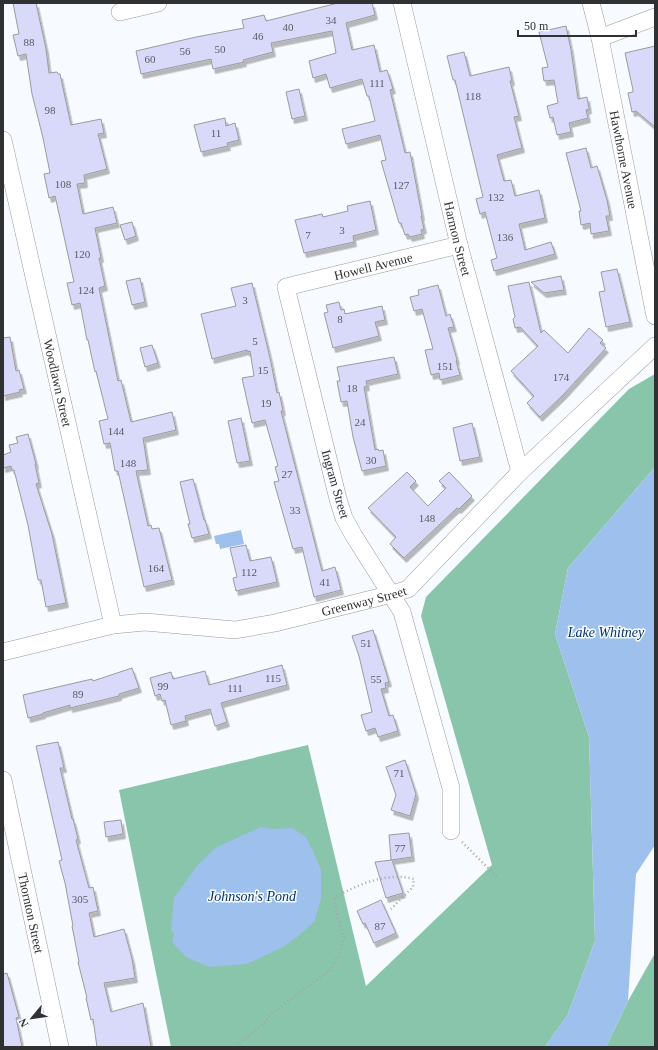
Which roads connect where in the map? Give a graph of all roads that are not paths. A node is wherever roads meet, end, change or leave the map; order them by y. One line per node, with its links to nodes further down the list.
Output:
1 (158, 3): 4 (street)
2 (402, 3): 8 (street, Harmon Street)
3 (591, 3): 6 (street, Hawthorne Avenue)
4 (120, 12)
5 (655, 17): 6 (street)
6 (600, 38): 10 (street, Hawthorne Avenue)
7 (3, 140): 14 (street, Woodlawn Street)
8 (459, 245): 9 (street, Howell Avenue); 12 (street, Harmon Street)
9 (286, 287): 13 (street, Ingram Street)
10 (655, 316)
11 (655, 346): 12 (street, Greenway Street)
12 (520, 472): 13 (street, Greenway Street)
13 (392, 594): 14 (street, Greenway Street); 17 (street, Ingram Street)
14 (113, 625): 15 (street, Greenway Street)
15 (3, 652)
16 (3, 780): 18 (street, Thornton Street)
17 (451, 831)
18 (60, 1047)

